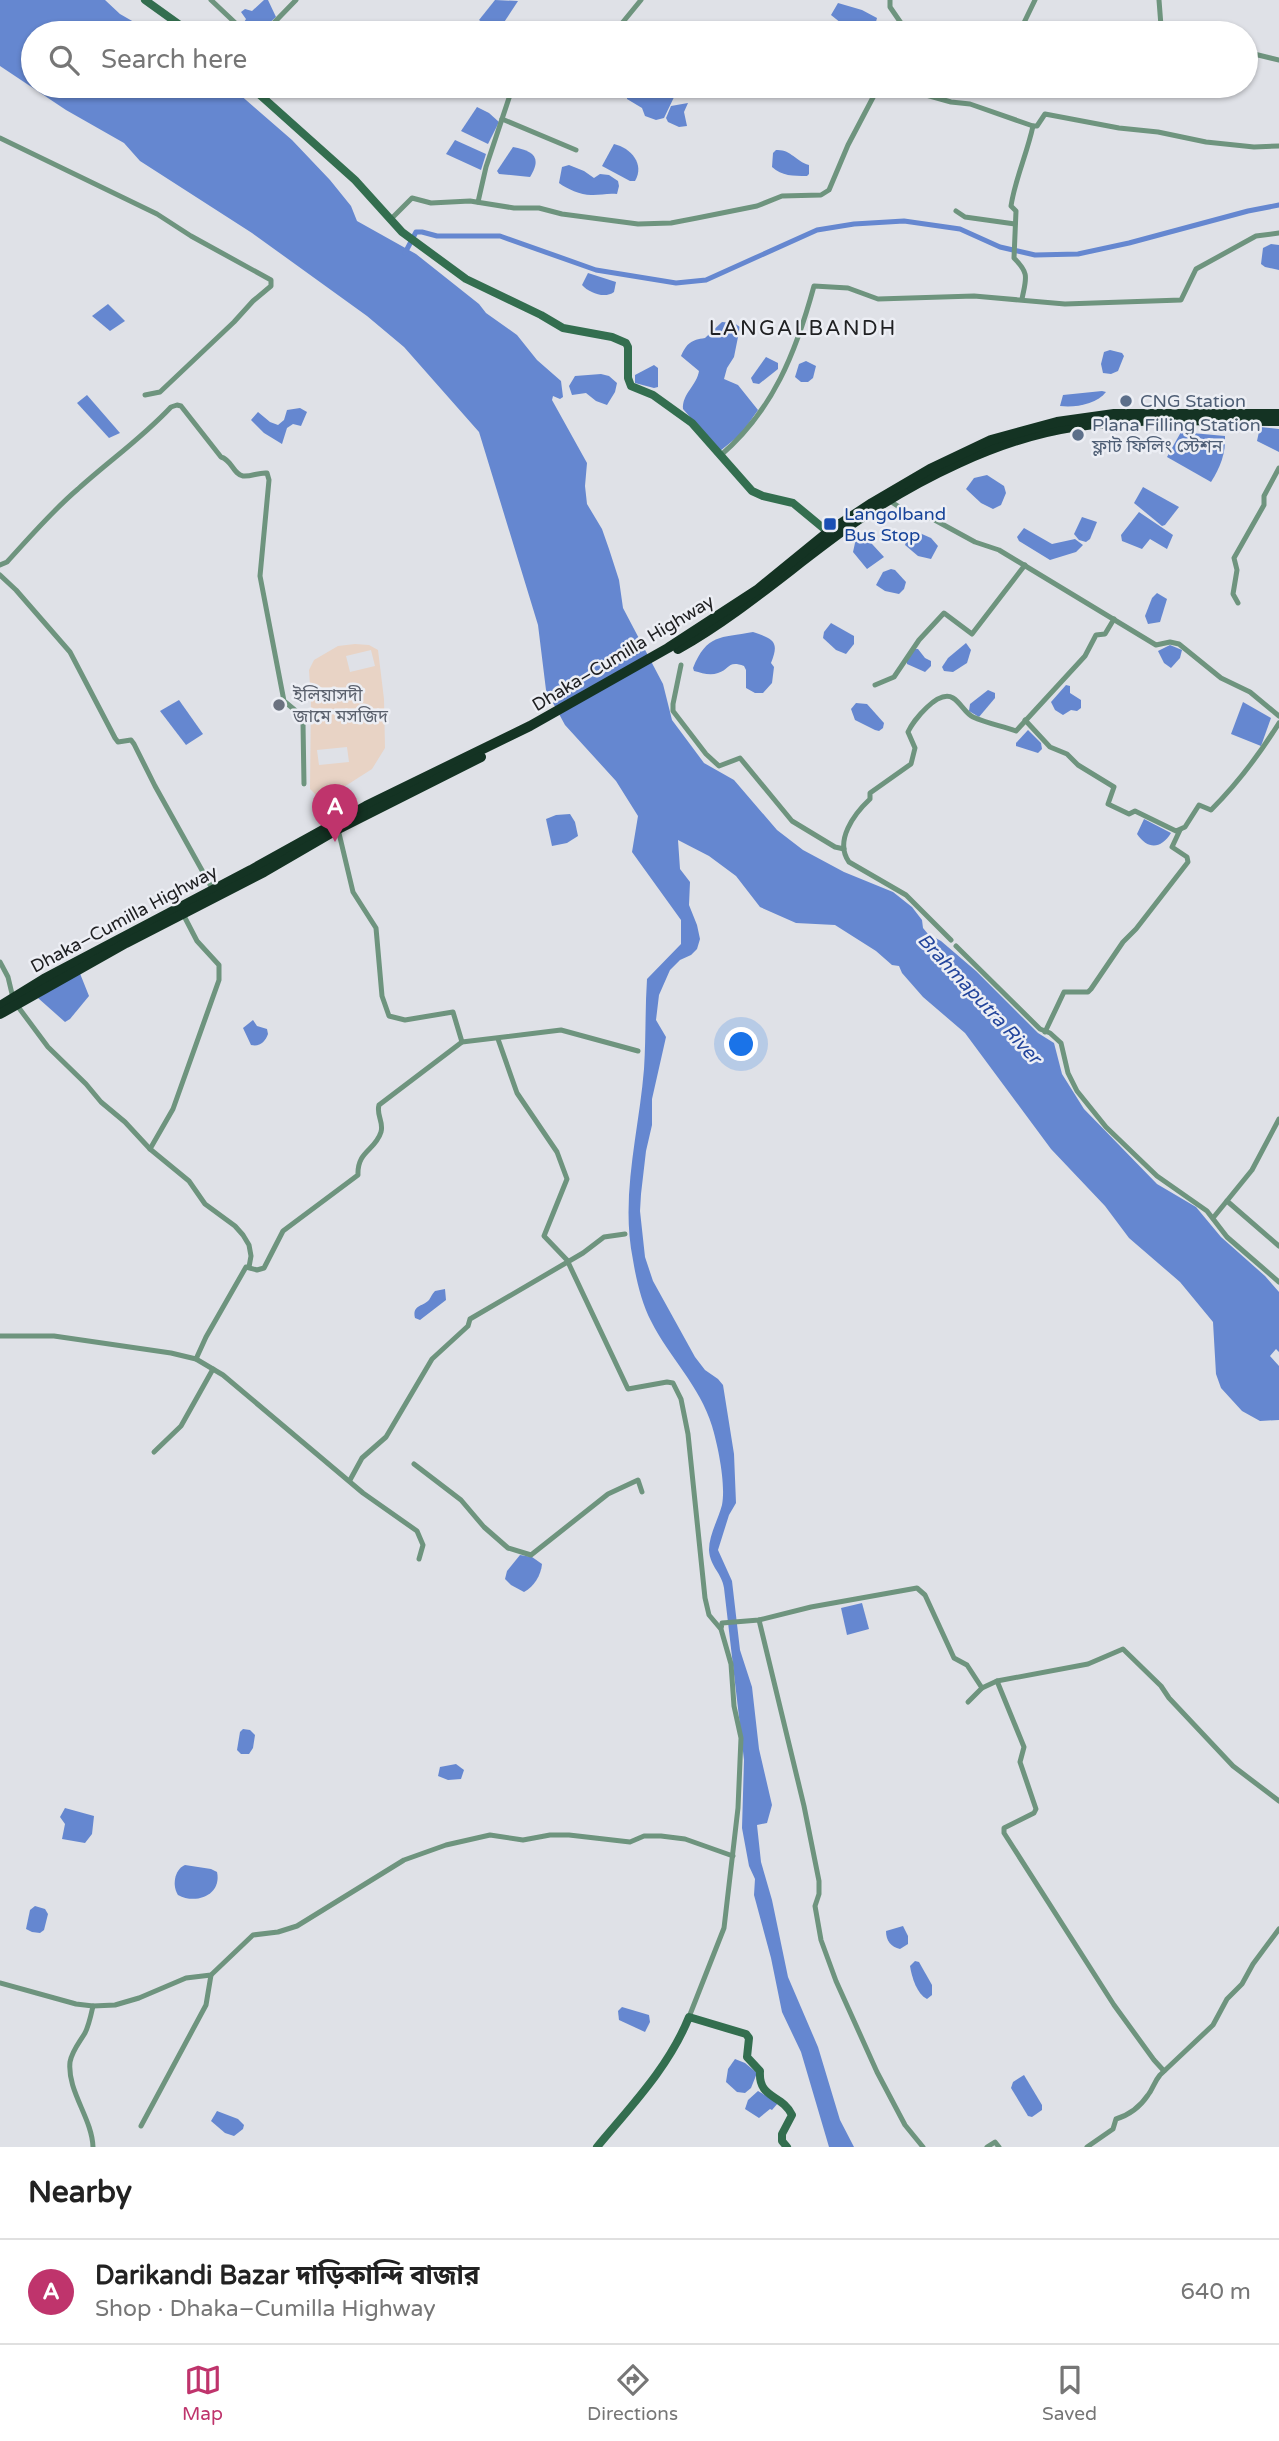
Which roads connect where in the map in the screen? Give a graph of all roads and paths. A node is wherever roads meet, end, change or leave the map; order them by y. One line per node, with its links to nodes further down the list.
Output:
1 (145, 0): 8 (main road)
2 (211, 0): 9 (street)
3 (296, 0): 10 (street)
4 (641, 0): 11 (street)
5 (890, 0): 12 (street)
6 (1035, 0): 13 (street)
7 (1159, 0): 14 (street)
8 (174, 21)
9 (233, 21)
10 (276, 21)
11 (624, 21)
12 (900, 21)
13 (1025, 21)
14 (1161, 21)
15 (1258, 55): 16 (street)
16 (1279, 61)
17 (263, 98): 28 (main road)
18 (509, 98): 21 (street)
19 (873, 98): 26 (street)
20 (937, 98): 22 (street)
21 (502, 118): 25 (street); 26 (street)
22 (1033, 126): 24 (street); 29 (street)
23 (0, 138): 32 (street)
24 (1279, 146)
25 (576, 150)
26 (478, 202): 28 (street)
27 (956, 211): 29 (street)
28 (390, 220): 35 (main road)
29 (1015, 224): 31 (street)
30 (1279, 233): 31 (street)
31 (1022, 299): 35 (street)
32 (145, 395)
33 (1279, 414): 38 (highway, Dhaka–Cumilla Highway)
34 (1279, 421): 37 (highway, Dhaka–Cumilla Highway)
35 (720, 456): 38 (main road)
36 (1279, 468): 42 (street)
37 (890, 501): 40 (street); 44 (highway, Dhaka–Cumilla Highway)
38 (828, 532): 44 (highway, Dhaka–Cumilla Highway)
39 (0, 565): 51 (street)
40 (1025, 565): 43 (street); 46 (street)
41 (0, 575): 55 (street)
42 (1238, 603)
43 (1114, 619): 47 (street); 48 (street)
44 (670, 650): 50 (highway, Dhaka–Cumilla Highway)
45 (681, 665): 54 (street)
46 (875, 685)
47 (1279, 716)
48 (1025, 720): 53 (street); 54 (street)
49 (1279, 723): 53 (street)
50 (531, 729): 52 (highway, Dhaka–Cumilla Highway); 55 (highway, Dhaka–Cumilla Highway)
51 (304, 784)
52 (338, 829): 56 (highway, Dhaka–Cumilla Highway); 63 (street)
53 (1180, 830): 61 (street)
54 (844, 849): 61 (street)
55 (213, 890): 58 (highway, Dhaka–Cumilla Highway)
56 (183, 914): 58 (highway, Dhaka–Cumilla Highway); 66 (street)
57 (0, 962): 58 (street)
58 (15, 1001): 59 (highway, Dhaka–Cumilla Highway); 60 (highway, Dhaka–Cumilla Highway); 66 (street)
59 (0, 1006)
60 (0, 1014)
61 (1045, 1032): 68 (street)
62 (498, 1039): 63 (street); 64 (street); 71 (street)
63 (463, 1042): 72 (street)
64 (638, 1051)
65 (1279, 1119): 67 (street)
66 (150, 1149): 72 (street)
67 (1227, 1201): 68 (street); 70 (street)
68 (1213, 1218): 73 (street)
69 (625, 1234): 71 (street)
70 (1279, 1246)
71 (568, 1260): 79 (street); 83 (street)
72 (250, 1267): 75 (street)
73 (1279, 1282)
74 (0, 1336): 75 (street)
75 (196, 1359): 76 (street)
76 (213, 1369): 77 (street); 79 (street)
77 (153, 1452)
78 (414, 1464): 80 (street)
79 (350, 1480): 81 (street)
80 (642, 1492)
81 (419, 1559)
82 (759, 1620): 83 (street); 85 (street); 99 (street)
83 (721, 1626): 88 (street)
84 (997, 1681): 85 (street); 87 (street); 94 (street)
85 (982, 1688): 86 (street)
86 (968, 1702)
87 (1279, 1801)
88 (733, 1856): 90 (street); 93 (street)
89 (1279, 1929): 94 (street)
90 (211, 1975): 92 (street); 95 (street)
91 (0, 1983): 92 (street)
92 (93, 2007): 96 (street)
93 (689, 2017): 97 (main road); 98 (main road)
94 (1164, 2071): 102 (street)
95 (141, 2126)
96 (93, 2147)
97 (597, 2147)
98 (787, 2147)
99 (923, 2147)
100 (987, 2147): 101 (street)
101 (999, 2147)
102 (1087, 2147)

